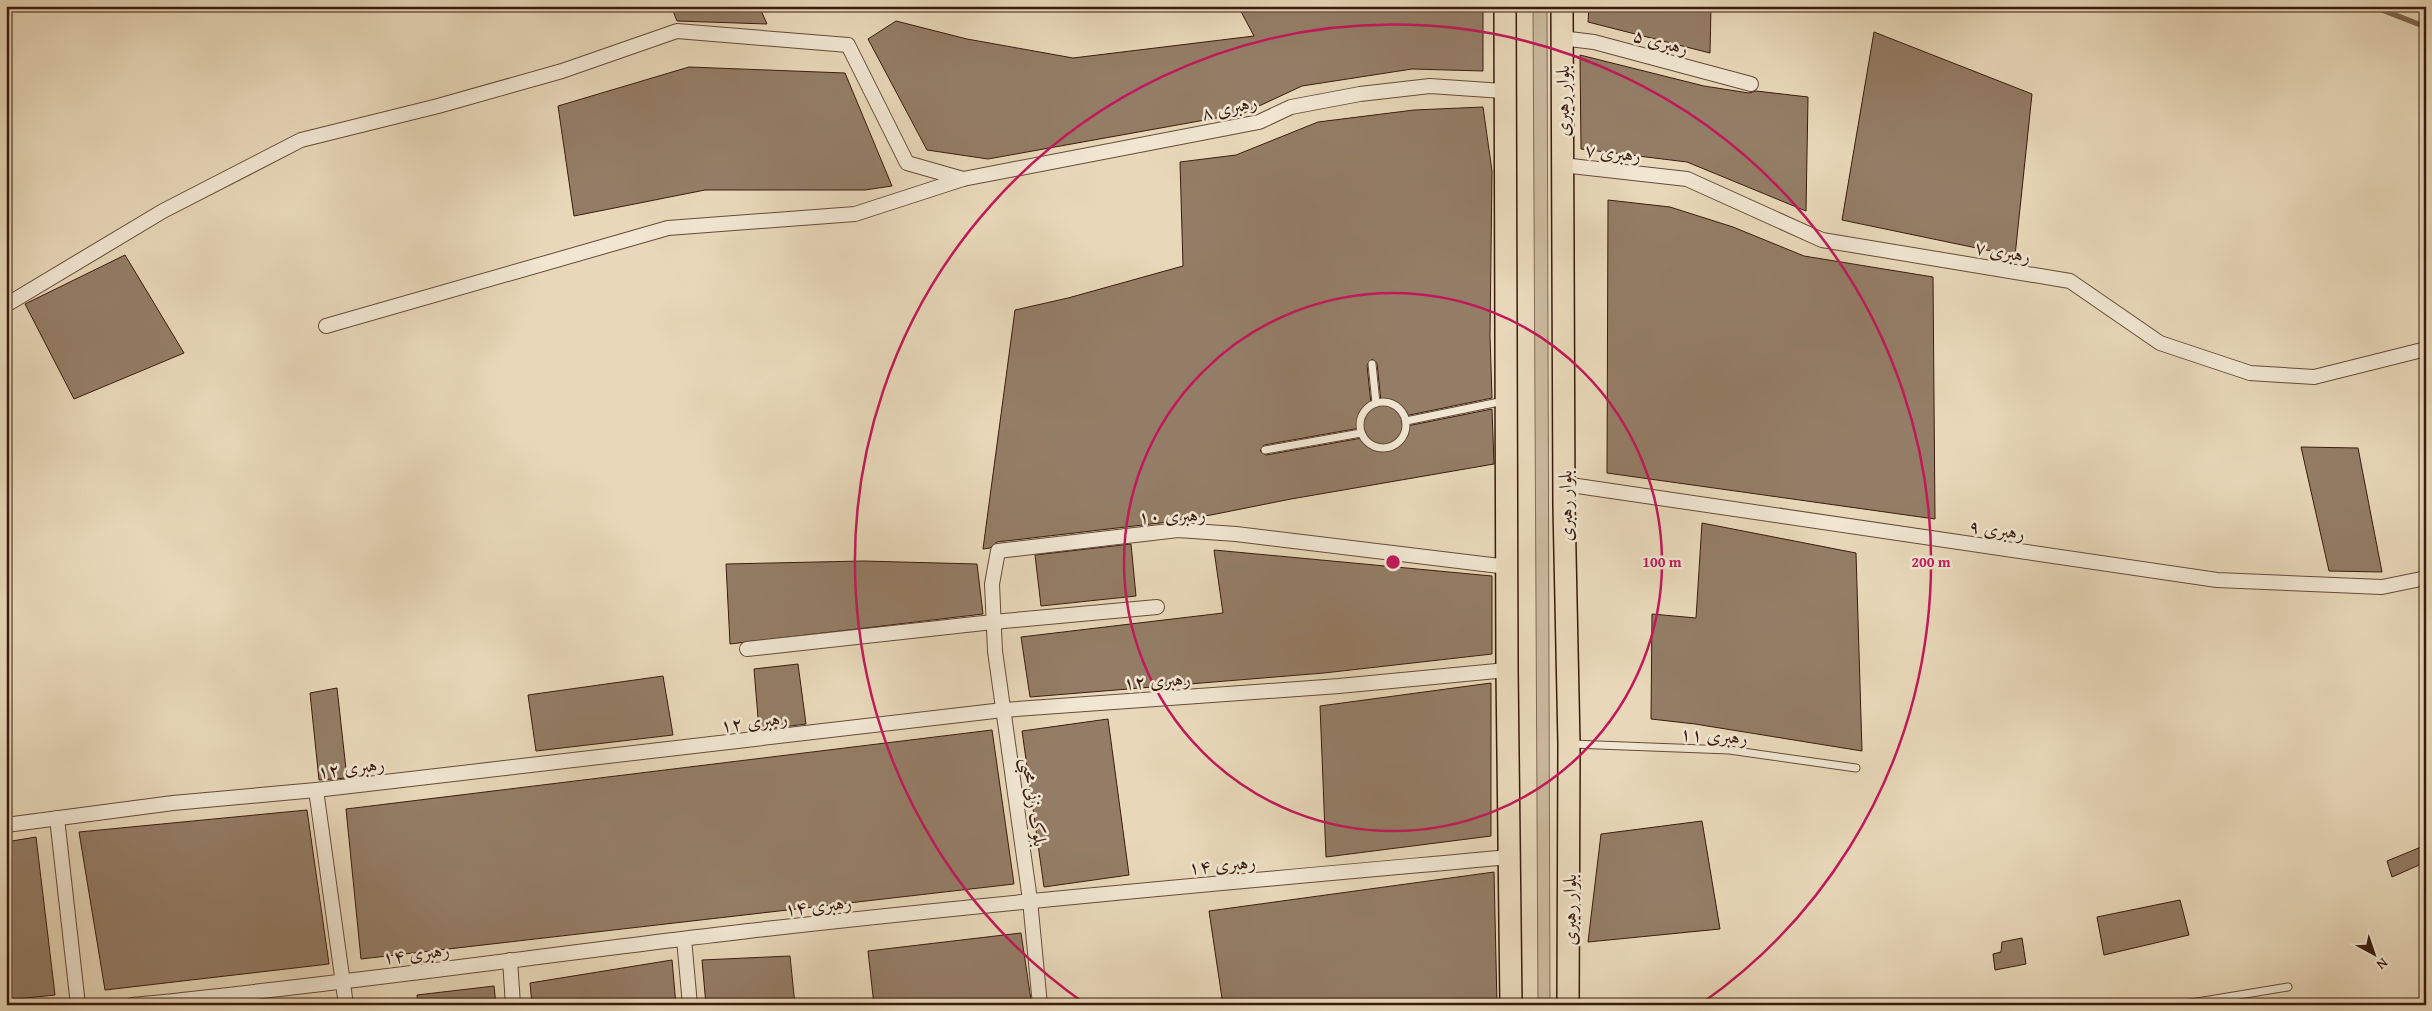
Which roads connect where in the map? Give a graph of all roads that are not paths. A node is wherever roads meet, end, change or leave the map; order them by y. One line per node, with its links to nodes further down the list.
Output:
1 (1505, 6): 5 (main road)
2 (1562, 6): 3 (main road, بلوار رهبری)
3 (1561, 38): 4 (street, رهبری ۵); 6 (main road, بلوار رهبری)
4 (1751, 84)
5 (1504, 92): 7 (street, رهبری ۸); 12 (main road)
6 (1562, 165): 10 (street, رهبری ۷); 17 (main road, بلوار رهبری)
7 (963, 179): 8 (street); 9 (street, رهبری ۸)
8 (6, 305)
9 (326, 326)
10 (2426, 349)
11 (1372, 364): 13 (lane)
12 (1506, 400): 14 (lane); 18 (main road)
13 (1376, 403): 14 (lane); 15 (lane)
14 (1406, 420): 15 (lane)
15 (1361, 433): 16 (lane)
16 (1265, 450)
17 (1564, 484): 19 (street, رهبری ۹); 25 (main road, بلوار رهبری)
18 (1508, 568): 21 (street, رهبری ۱۰); 23 (main road)
19 (2426, 578)
20 (1157, 607): 21 (street)
21 (993, 622): 22 (street); 24 (street, رهبری ۱۰)
22 (747, 650)
23 (1507, 670): 24 (street, رهبری ۱۲); 30 (main road)
24 (1003, 710): 27 (street, رهبری ۱۲); 31 (street, بلوک زنی محبی)
25 (1569, 744): 26 (lane, رهبری ۱۱); 43 (main road, بلوار رهبری)
26 (1856, 768)
27 (316, 790): 28 (street, رهبری ۱۲); 34 (street)
28 (57, 818): 29 (street, رهبری ۱۲); 36 (street)
29 (6, 825)
30 (1510, 857): 31 (street, رهبری ۱۴); 42 (main road)
31 (1030, 900): 32 (street, رهبری ۱۴); 41 (street, بلوک زنی محبی)
32 (684, 939): 33 (street, رهبری ۱۴); 40 (street)
33 (510, 960): 34 (street, رهبری ۱۴); 39 (street)
34 (343, 981): 37 (street, رهبری ۱۴); 38 (street)
35 (2288, 987): 44 (lane)
36 (78, 1005)
37 (132, 1005)
38 (346, 1005)
39 (513, 1005)
40 (690, 1005)
41 (1040, 1005)
42 (1511, 1005)
43 (1568, 1005)
44 (2179, 1005)

